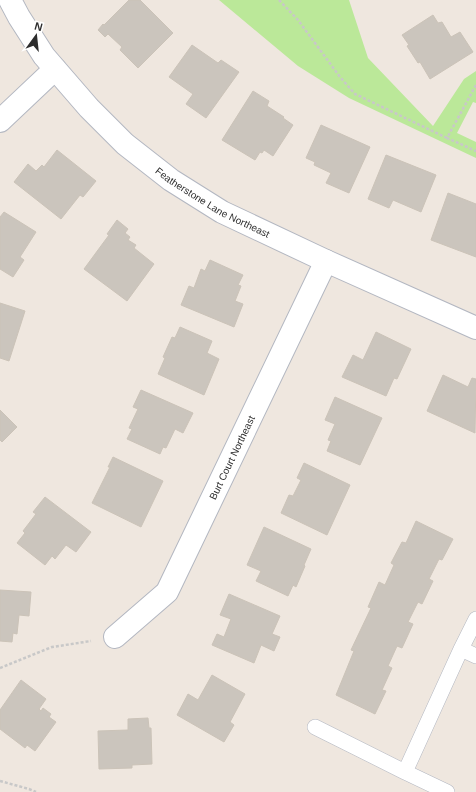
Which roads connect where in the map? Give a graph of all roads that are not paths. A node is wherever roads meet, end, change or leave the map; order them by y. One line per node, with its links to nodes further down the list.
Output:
1 (10, 0): 2 (street, Featherstone Lane Northeast)
2 (55, 69): 3 (street); 4 (street, Featherstone Lane Northeast)
3 (0, 121)
4 (326, 261): 5 (street, Featherstone Lane Northeast); 7 (street, Burt Court Northeast)
5 (476, 328)
6 (476, 619): 8 (lane)
7 (115, 637)
8 (461, 649): 9 (lane); 11 (lane)
9 (476, 656)
10 (315, 727): 11 (lane)
11 (405, 772): 12 (lane)
12 (447, 792)

